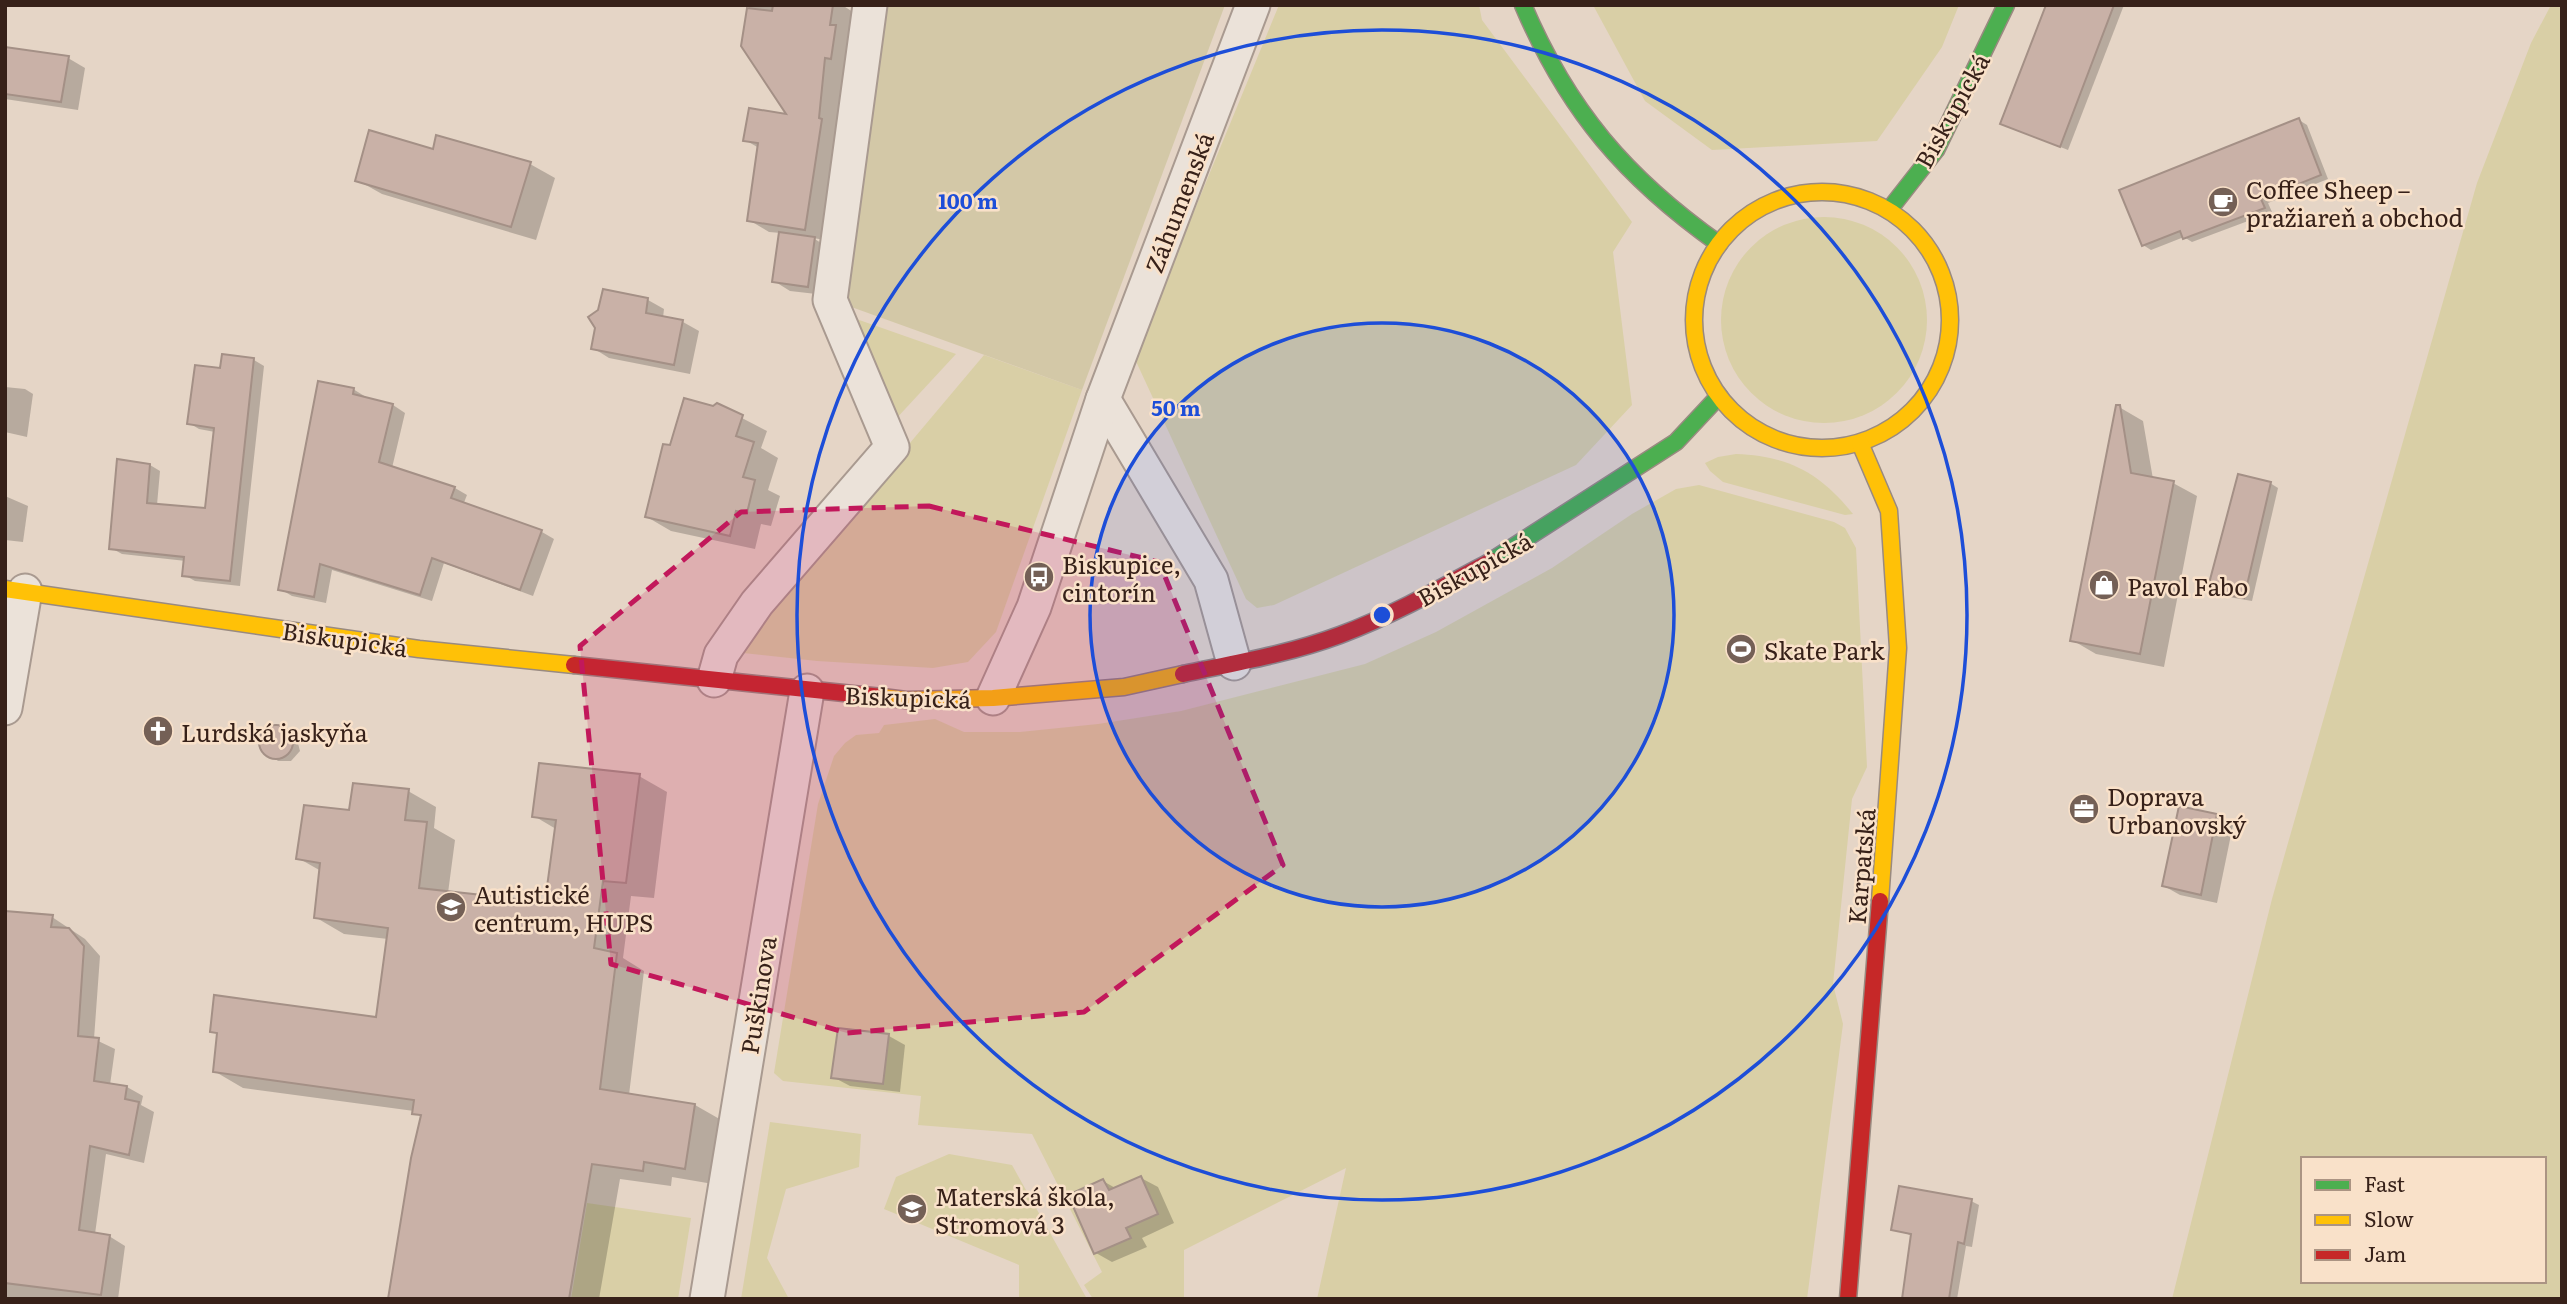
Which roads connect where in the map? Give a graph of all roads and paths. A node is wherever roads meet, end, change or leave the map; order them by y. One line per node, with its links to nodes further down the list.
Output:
1 (870, 5): 12 (street)
2 (1254, 5): 8 (street, Záhumenská)
3 (1523, 5): 6 (street)
4 (2006, 5): 5 (street, Biskupická)
5 (1889, 210): 6 (street); 9 (street)
6 (1719, 244): 7 (street)
7 (1719, 396): 9 (street); 11 (street, Biskupická)
8 (1103, 400): 11 (street); 14 (street, Záhumenská)
9 (1860, 443): 17 (street, Karpatská)
10 (15, 590): 12 (street, Biskupická); 15 (street, Biskupická)
11 (1234, 663): 14 (street, Biskupická)
12 (713, 680): 13 (street, Biskupická)
13 (807, 691): 14 (street, Biskupická); 16 (street, Puškinova)
14 (993, 698)
15 (5, 708)
16 (708, 1299)
17 (1848, 1299)

